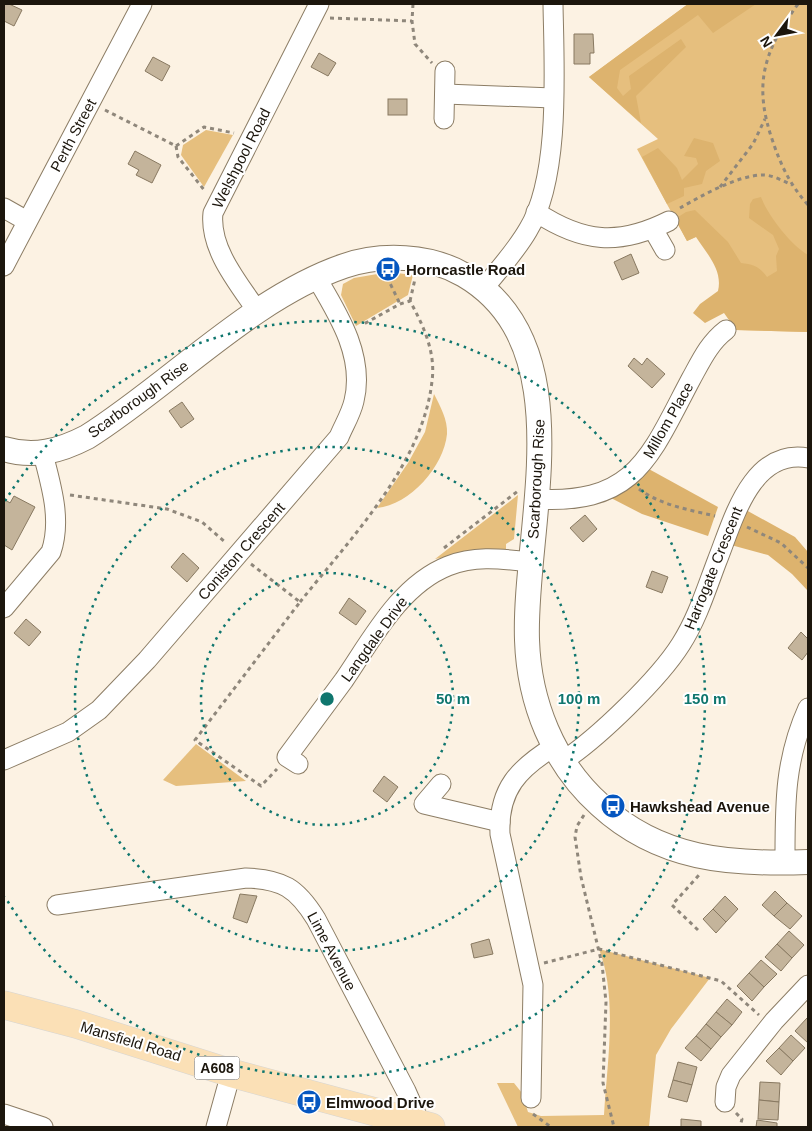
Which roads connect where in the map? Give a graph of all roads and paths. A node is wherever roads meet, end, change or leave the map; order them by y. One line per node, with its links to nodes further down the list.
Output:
1 (142, 4): 10 (street, Perth Street)
2 (413, 4): 6 (path)
3 (553, 4): 9 (street)
4 (798, 4): 11 (path)
5 (317, 8): 6 (path); 13 (street, Welshpool Road)
6 (412, 21): 7 (path)
7 (445, 71): 8 (street)
8 (444, 94): 9 (street); 12 (street)
9 (553, 98): 20 (street)
10 (90, 103): 14 (path); 21 (street, Perth Street)
11 (765, 118): 15 (path); 16 (path)
12 (444, 119)
13 (251, 136): 14 (path); 17 (street, Welshpool Road)
14 (176, 146): 17 (path)
15 (792, 185): 16 (path); 18 (path)
16 (718, 189): 22 (path)
17 (216, 205): 29 (street, Welshpool Road)
18 (808, 205)
19 (4, 208): 21 (street)
20 (536, 212): 22 (street); 27 (street)
21 (27, 221): 25 (street, Perth Street)
22 (661, 225): 23 (street)
23 (665, 250)
24 (378, 258): 26 (street, Scarborough Rise); 27 (street, Scarborough Rise); 28 (path)
25 (4, 266)
26 (316, 277): 29 (street, Scarborough Rise); 31 (street, Coniston Crescent)
27 (484, 288): 35 (street, Scarborough Rise)
28 (400, 304): 31 (path); 41 (path)
29 (258, 312): 33 (street, Scarborough Rise)
30 (726, 330): 37 (street, Millom Place)
31 (347, 334): 39 (street, Coniston Crescent)
32 (4, 449): 33 (street, Scarborough Rise)
33 (44, 454): 36 (street)
34 (808, 458): 44 (street, Harrogate Crescent)
35 (538, 476): 37 (street, Scarborough Rise); 38 (path)
36 (53, 492): 39 (path); 42 (street)
37 (536, 499): 40 (street, Scarborough Rise)
38 (437, 553)
39 (238, 554): 41 (path); 45 (street, Coniston Crescent)
40 (531, 562): 44 (street, Scarborough Rise); 46 (street, Langdale Drive)
41 (300, 602): 46 (path)
42 (4, 608)
43 (808, 708): 52 (street)
44 (559, 754): 48 (street, Scarborough Rise); 49 (street)
45 (4, 760)
46 (292, 761)
47 (441, 784): 49 (street)
48 (596, 802): 50 (street, Scarborough Rise); 55 (path)
49 (500, 822): 56 (street)
50 (714, 859): 52 (street, Scarborough Rise); 54 (path)
51 (808, 862): 52 (street, Scarborough Rise)
52 (785, 863)
53 (57, 905): 64 (street, Lime Avenue)
54 (698, 930)
55 (599, 949): 56 (path); 59 (path); 67 (path)
56 (531, 967): 61 (street)
57 (808, 985): 59 (street)
58 (4, 1006): 60 (main road, Mansfield Road / A608)
59 (771, 1025): 62 (street)
60 (231, 1073): 64 (main road, Mansfield Road / A608); 66 (street)
61 (531, 1098)
62 (725, 1102)
63 (4, 1114): 65 (street)
64 (426, 1125)
65 (43, 1127)
66 (216, 1127)
67 (614, 1127)

